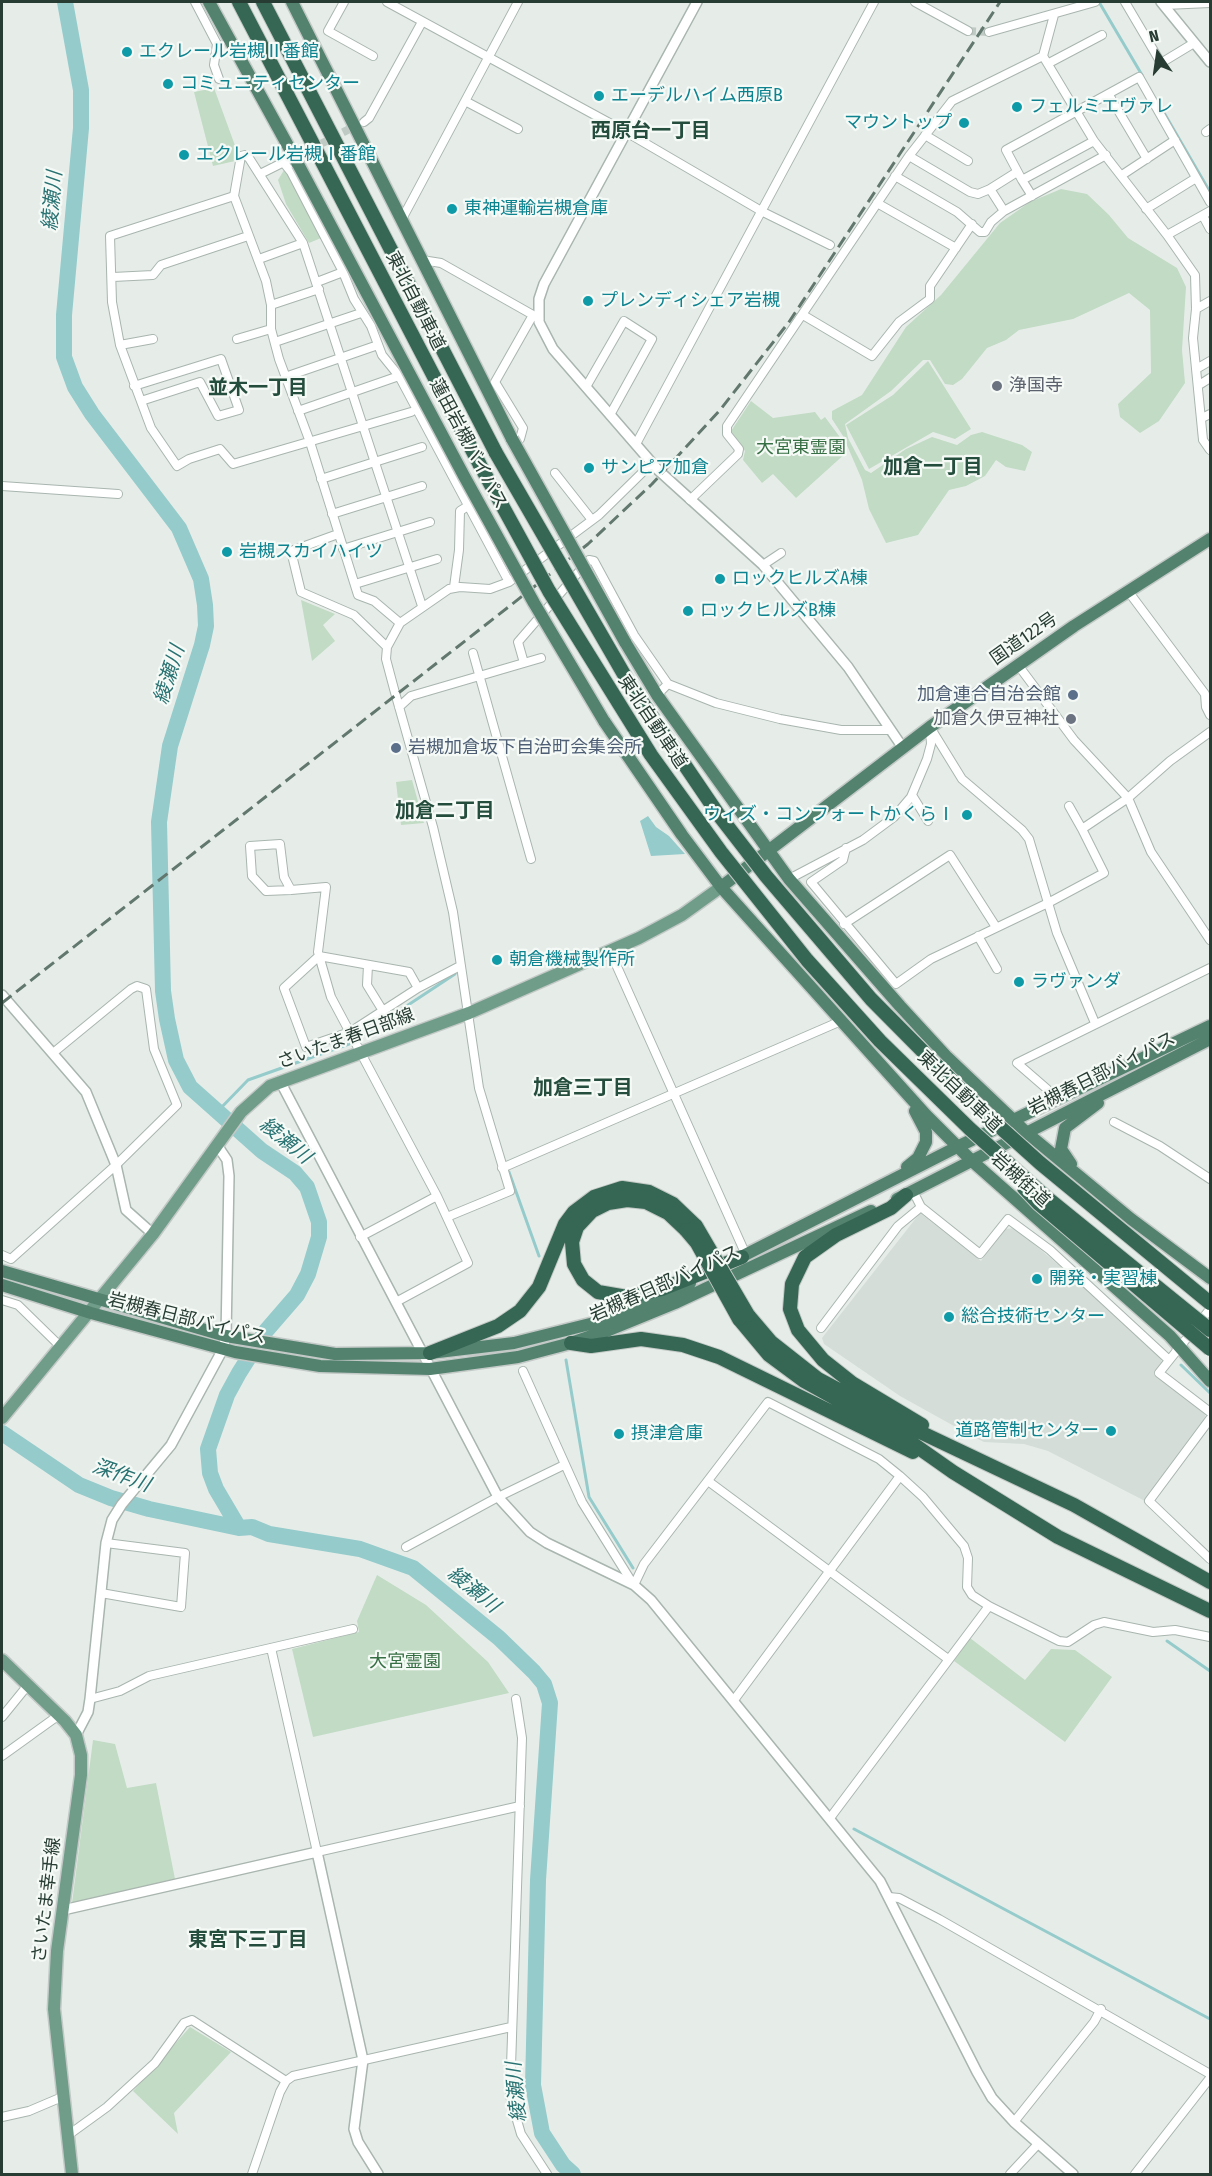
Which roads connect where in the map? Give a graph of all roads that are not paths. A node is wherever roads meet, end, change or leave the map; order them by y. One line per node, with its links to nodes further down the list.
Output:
1 (195, 2): 27 (street)
2 (209, 2): 39 (highway, 蓮田岩槻バイパス)
3 (239, 2): 188 (highway, 東北自動車道, bridge)
4 (263, 2): 213 (highway, 東北自動車道, bridge)
5 (291, 2): 57 (highway)
6 (344, 2): 22 (street)
7 (387, 2): 17 (street)
8 (518, 2): 24 (street)
9 (697, 2): 33 (street)
10 (874, 2): 55 (street)
11 (915, 2): 18 (street)
12 (1095, 2): 16 (street)
13 (1125, 2): 21 (street)
14 (1163, 3): 15 (street); 21 (street)
15 (1210, 3)
16 (1053, 15): 19 (street); 23 (street)
17 (422, 22): 24 (street); 31 (street)
18 (968, 31)
19 (989, 32)
20 (1102, 34): 26 (street)
21 (1194, 43): 25 (street)
22 (373, 56)
23 (1043, 56): 26 (street); 34 (street)
24 (487, 58): 29 (street); 33 (street)
25 (1210, 62)
26 (1049, 63): 30 (street)
27 (219, 79)
28 (1109, 95): 30 (street); 35 (street); 40 (street)
29 (465, 101): 32 (street); 57 (street)
30 (1078, 113): 36 (street); 42 (street)
31 (364, 122)
32 (518, 129)
33 (626, 132): 55 (street); 75 (street)
34 (925, 135): 38 (street); 41 (street)
35 (1175, 140): 40 (street); 46 (street)
36 (1094, 141): 37 (street); 47 (street)
37 (1106, 155): 44 (street); 50 (street)
38 (909, 156): 45 (street); 48 (street)
39 (295, 159): 43 (street); 67 (street); 156 (highway, 蓮田岩槻バイパス, bridge)
40 (1147, 159): 44 (street)
41 (968, 160)
42 (1017, 172): 47 (street); 48 (street)
43 (260, 174): 49 (street); 62 (street)
44 (1122, 175): 53 (street)
45 (896, 176): 52 (street); 58 (street)
46 (1196, 178): 51 (street); 53 (street)
47 (1022, 180): 50 (street)
48 (990, 189): 54 (street)
49 (234, 196): 61 (street); 68 (street)
50 (1032, 196): 54 (street)
51 (1210, 202)
52 (877, 203): 64 (street); 74 (street)
53 (1146, 209): 60 (street)
54 (1004, 210): 58 (street)
55 (763, 212): 63 (street); 102 (street)
56 (1207, 214): 59 (street); 60 (street)
57 (402, 219): 66 (highway)
58 (972, 225): 64 (street)
59 (1210, 229)
60 (1167, 235): 72 (street)
61 (248, 236): 65 (street); 68 (street)
62 (303, 243): 65 (street); 69 (street)
63 (830, 245)
64 (956, 248): 74 (street)
65 (260, 259): 71 (street)
66 (422, 260): 75 (street); 100 (highway)
67 (343, 272): 69 (street); 73 (street)
68 (113, 277): 81 (street)
69 (318, 286): 71 (street); 76 (street)
70 (1210, 301): 72 (street)
71 (271, 305): 77 (street)
72 (1196, 309): 85 (street)
73 (361, 313): 76 (street); 82 (street)
74 (803, 315): 113 (street)
75 (536, 317): 91 (street); 100 (street)
76 (330, 323): 80 (street); 83 (street)
77 (271, 329): 79 (street); 80 (street)
78 (153, 339): 81 (street)
79 (237, 339)
80 (275, 342): 87 (street)
81 (120, 345): 90 (street)
82 (378, 345): 83 (street); 86 (street)
83 (342, 359): 87 (street); 92 (street)
84 (1210, 361): 85 (street)
85 (1198, 368): 89 (street)
86 (399, 376): 92 (street); 114 (street)
87 (285, 377): 94 (street)
88 (1210, 378): 89 (street)
89 (1199, 385): 98 (street)
90 (134, 386): 93 (street); 93 (street)
91 (586, 387): 97 (street); 97 (street)
92 (353, 393): 94 (street); 99 (street)
93 (141, 401): 101 (street)
94 (298, 411): 101 (street)
95 (411, 412): 99 (street)
96 (1210, 414): 98 (street)
97 (610, 415): 102 (street)
98 (1202, 418): 104 (street)
99 (364, 427): 101 (street); 105 (street)
100 (516, 439): 140 (highway, bridge)
101 (310, 442): 108 (street)
102 (636, 444): 106 (street)
103 (422, 447): 105 (street)
104 (1210, 450)
105 (375, 462): 108 (street); 112 (street)
106 (652, 463): 113 (street); 116 (street)
107 (555, 473): 116 (street)
108 (321, 479): 115 (street)
109 (2, 486): 111 (street)
110 (422, 486): 112 (street)
111 (118, 494)
112 (386, 497): 115 (street); 118 (street)
113 (690, 500): 124 (street)
114 (468, 506): 126 (street); 128 (street)
115 (332, 514): 119 (street)
116 (592, 520): 126 (street)
117 (430, 522): 118 (street)
118 (398, 532): 121 (street); 125 (street)
119 (338, 534): 121 (street); 132 (street)
120 (1210, 539): 129 (highway, 国道122号)
121 (343, 549): 127 (street)
122 (782, 553): 124 (street)
123 (437, 558): 125 (street)
124 (763, 565): 144 (street)
125 (409, 568): 127 (street); 130 (street)
126 (509, 582): 128 (street)
127 (355, 584): 131 (street)
128 (454, 588): 130 (street)
129 (1128, 591): 136 (highway, 国道122号); 139 (street)
130 (422, 606): 131 (street)
131 (400, 623): 132 (street)
132 (387, 647): 141 (street)
133 (472, 653): 137 (street)
134 (541, 658): 135 (street)
135 (524, 663): 137 (street); 138 (street)
136 (1018, 665): 143 (highway, 国道122号); 148 (street)
137 (479, 676): 141 (street); 154 (street)
138 (668, 684): 140 (street); 144 (street)
139 (1208, 693): 142 (street)
140 (657, 695): 153 (highway)
141 (399, 707): 166 (street)
142 (1210, 715)
143 (930, 727): 146 (highway, 国道122号); 147 (street); 158 (street)
144 (890, 730): 146 (street)
145 (1210, 732): 148 (street)
146 (903, 748): 153 (highway, 国道122号)
147 (912, 795): 150 (street); 152 (street)
148 (1128, 798): 151 (street); 162 (street)
149 (1069, 806): 151 (street)
150 (928, 821)
151 (1082, 828): 158 (street)
152 (846, 848): 155 (street); 159 (street)
153 (768, 850): 155 (highway); 156 (highway, 国道122号)
154 (531, 859)
155 (789, 879): 184 (highway)
156 (721, 887): 163 (main road, さいたま春日部線); 173 (highway, 岩槻街道)
157 (291, 890): 157 (street); 164 (street)
158 (1048, 903): 160 (street); 174 (street)
159 (844, 924): 160 (street); 161 (street)
160 (996, 927): 161 (street)
161 (978, 936): 168 (street)
162 (1210, 940)
163 (610, 951): 172 (main road, さいたま春日部線); 183 (street)
164 (319, 956): 165 (street); 177 (street); 177 (street)
165 (368, 965): 169 (street); 171 (street)
166 (460, 966): 169 (street); 172 (street)
167 (1210, 968): 174 (street)
168 (997, 969)
169 (418, 988): 171 (street)
170 (2, 995): 178 (street)
171 (383, 1011): 177 (street)
172 (469, 1013): 177 (main road, さいたま春日部線); 194 (street)
173 (842, 1021): 182 (highway, 岩槻街道); 183 (street)
174 (1095, 1023): 181 (street)
175 (1210, 1026): 185 (highway, 岩槻春日部バイパス)
176 (1210, 1039): 179 (highway, 岩槻春日部バイパス)
177 (355, 1042): 180 (main road, さいたま春日部線); 197 (street)
178 (53, 1053): 193 (street); 193 (street)
179 (1136, 1077): 189 (highway, 岩槻春日部バイパス); 201 (highway)
180 (280, 1081): 190 (main road, さいたま春日部線); 204 (street)
181 (1047, 1089)
182 (903, 1090): 191 (highway, 岩槻街道); 199 (highway)
183 (672, 1093): 194 (street); 206 (street)
184 (988, 1096): 185 (highway); 186 (highway)
185 (1040, 1108): 186 (highway, 岩槻春日部バイパス)
186 (1014, 1120): 189 (highway); 191 (highway, 岩槻春日部バイパス)
187 (1114, 1122): 195 (street)
188 (970, 1129): 218 (highway, 東北自動車道, bridge); 223 (highway, bridge)
189 (1027, 1133): 192 (highway, 岩槻春日部バイパス); 201 (highway)
190 (220, 1140): 203 (main road, さいたま春日部線); 219 (street)
191 (957, 1147): 192 (highway, 岩槻街道); 199 (highway, 岩槻春日部バイパス)
192 (972, 1161): 196 (highway, 岩槻春日部バイパス); 221 (highway, 岩槻街道)
193 (116, 1165): 203 (street); 205 (street)
194 (502, 1168): 200 (street)
195 (1210, 1179)
196 (909, 1193): 198 (street); 220 (highway, 岩槻春日部バイパス); 233 (highway)
197 (437, 1196): 200 (street); 204 (street)
198 (921, 1207): 217 (street); 226 (street)
199 (831, 1213): 206 (highway, 岩槻春日部バイパス)
200 (447, 1216): 212 (street)
201 (1131, 1219): 208 (highway)
202 (691, 1228): 206 (highway); 216 (highway, bridge); 225 (highway)
203 (153, 1234): 211 (main road, さいたま春日部線)
204 (360, 1237): 212 (street)
205 (2, 1255)
206 (744, 1256): 225 (highway, 岩槻春日部バイパス)
207 (2, 1271): 211 (highway, 岩槻春日部バイパス)
208 (1210, 1278)
209 (2, 1285): 215 (highway, 岩槻春日部バイパス)
210 (2, 1300): 222 (street)
211 (99, 1301): 215 (main road, さいたま春日部線); 219 (highway, 岩槻春日部バイパス)
212 (396, 1302): 225 (street)
213 (1210, 1303)
214 (1210, 1309): 221 (street)
215 (90, 1313): 222 (main road, さいたま春日部線); 224 (highway, 岩槻春日部バイパス)
216 (743, 1317): 233 (highway); 235 (highway)
217 (821, 1328)
218 (1210, 1330)
219 (226, 1336): 224 (street); 225 (highway, 岩槻春日部バイパス)
220 (571, 1343): 227 (highway, 岩槻春日部バイパス); 235 (highway)
221 (1180, 1347): 226 (street); 229 (highway, 岩槻街道)
222 (62, 1348): 231 (main road, さいたま春日部線)
223 (1210, 1348)
224 (229, 1351): 227 (highway, 岩槻春日部バイパス); 239 (street)
225 (426, 1353): 227 (street)
226 (1170, 1360): 230 (street)
227 (430, 1369): 238 (street)
228 (523, 1371): 234 (street)
229 (1210, 1381)
230 (1210, 1412)
231 (2, 1418)
232 (1210, 1419): 242 (street)
233 (961, 1451): 241 (highway)
234 (564, 1465): 238 (street); 245 (street)
235 (953, 1472): 249 (highway)
236 (900, 1476): 237 (street); 243 (street); 248 (street)
237 (708, 1481): 243 (street); 245 (street)
238 (498, 1497): 240 (street); 245 (street)
239 (106, 1542): 247 (street); 247 (street)
240 (406, 1547)
241 (1148, 1549): 244 (highway); 246 (highway)
242 (1210, 1559)
243 (831, 1572): 253 (street); 258 (street)
244 (1210, 1582)
245 (634, 1585): 258 (street)
246 (1210, 1592)
247 (101, 1593): 257 (street)
248 (989, 1606): 251 (street); 253 (street)
249 (1210, 1611)
250 (353, 1629): 252 (street)
251 (1210, 1637)
252 (271, 1648): 257 (street); 265 (street)
253 (948, 1659): 264 (street)
254 (2, 1660): 255 (main road, さいたま幸手線)
255 (28, 1685): 259 (main road, さいたま幸手線); 260 (street)
256 (516, 1699): 263 (street)
257 (90, 1700): 261 (street)
258 (734, 1700): 264 (street)
259 (59, 1715): 261 (main road, さいたま幸手線); 262 (street)
260 (2, 1717)
261 (76, 1736): 267 (main road, さいたま幸手線)
262 (3, 1754)
263 (520, 1806): 265 (street); 269 (street)
264 (831, 1818): 266 (street)
265 (317, 1852): 267 (street); 270 (street)
266 (889, 1897): 268 (street); 275 (street)
267 (63, 1910): 273 (main road, さいたま幸手線)
268 (1101, 2009): 271 (street); 275 (street)
269 (511, 2027): 270 (street); 281 (street)
270 (363, 2060): 272 (street); 280 (street)
271 (1210, 2076): 284 (street)
272 (286, 2081): 276 (street); 279 (street)
273 (62, 2097): 274 (street); 276 (main road, さいたま幸手線)
274 (2, 2117)
275 (1014, 2122): 277 (street)
276 (68, 2136): 278 (main road, さいたま幸手線)
277 (1038, 2144): 282 (street); 283 (street)
278 (72, 2175)
279 (252, 2175)
280 (378, 2175)
281 (548, 2175)
282 (1010, 2175)
283 (1073, 2175)
284 (1135, 2175)

